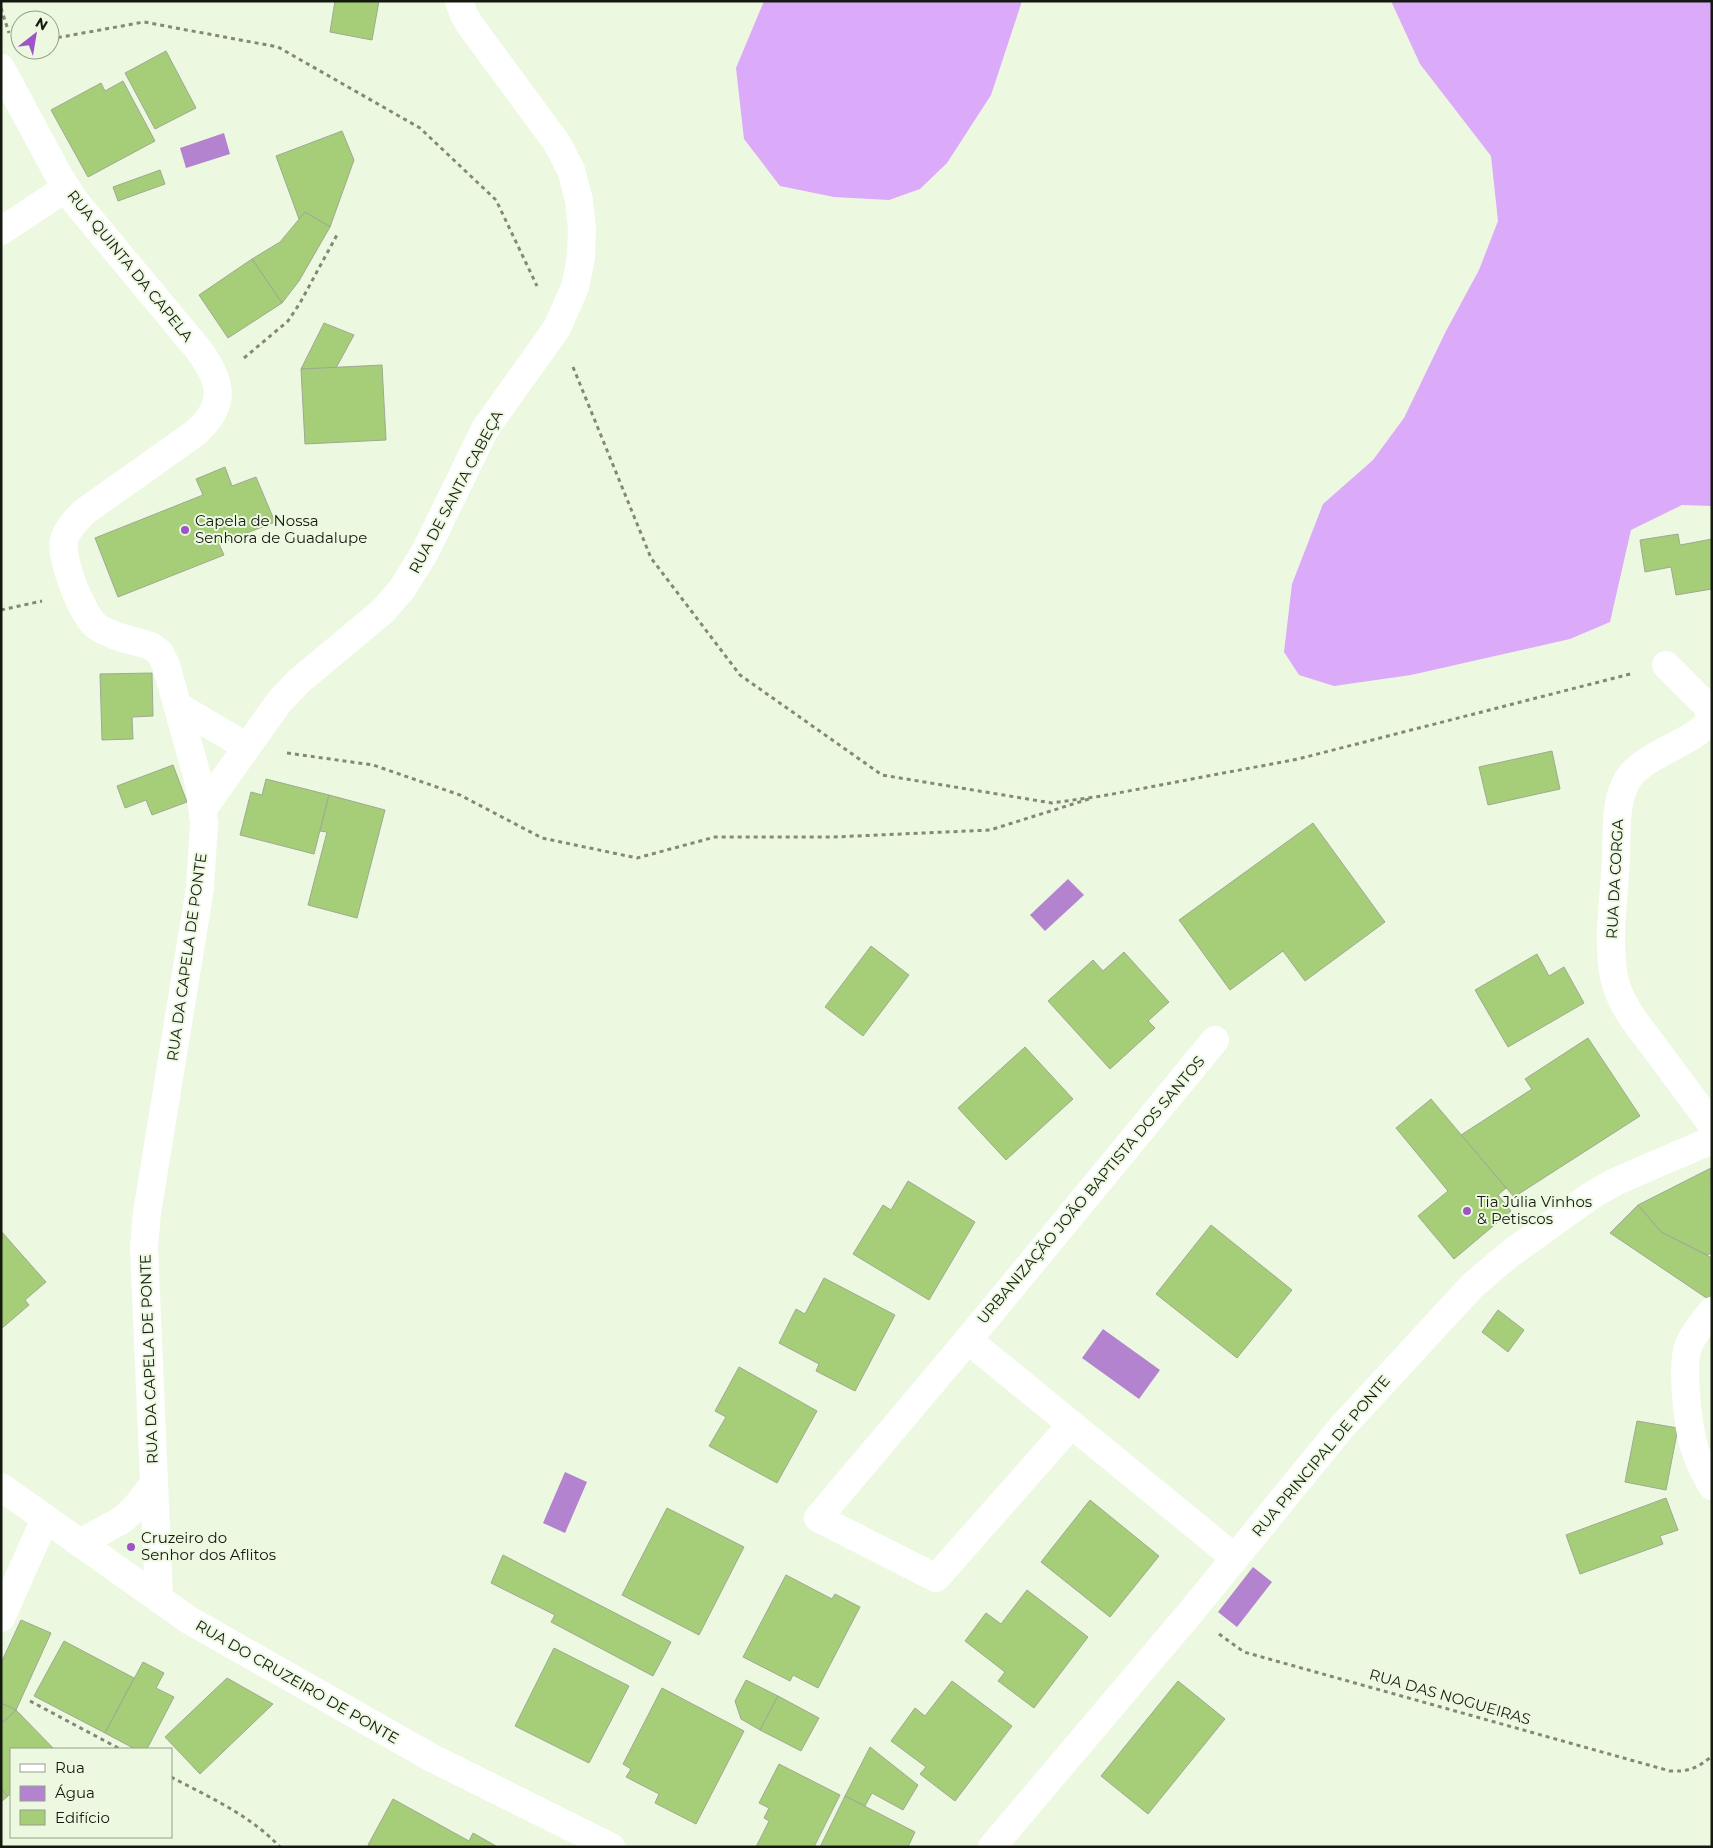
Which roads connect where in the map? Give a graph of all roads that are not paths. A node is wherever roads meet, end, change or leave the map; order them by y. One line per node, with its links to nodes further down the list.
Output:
1 (460, 1): 8 (street, RUA DE SANTA CABEÇA)
2 (1, 68): 3 (street, RUA QUINTA DA CAPELA)
3 (66, 188): 4 (street); 5 (street, RUA QUINTA DA CAPELA)
4 (1, 231)
5 (214, 412): 7 (street, RUA DA CAPELA DE PONTE)
6 (1666, 665): 11 (street, RUA DA CORGA)
7 (178, 706): 8 (street); 9 (street, RUA DA CAPELA DE PONTE)
8 (247, 747): 9 (street, RUA DE SANTA CABEÇA)
9 (203, 809): 16 (street, RUA DA CAPELA DE PONTE)
10 (1215, 1040): 14 (street, URBANIZAÇÃO JOÃO BAPTISTA DOS SANTOS)
11 (1712, 1125)
12 (1712, 1140): 21 (street, RUA PRINCIPAL DE PONTE)
13 (1712, 1312): 17 (street)
14 (968, 1340): 15 (street, URBANIZAÇÃO JOÃO BAPTISTA DOS SANTOS); 15 (street, URBANIZAÇÃO JOÃO BAPTISTA DOS SANTOS)
15 (1071, 1425): 21 (street, URBANIZAÇÃO JOÃO BAPTISTA DOS SANTOS)
16 (154, 1484): 20 (street); 22 (street, RUA DA CAPELA DE PONTE)
17 (1712, 1486)
18 (1, 1487): 19 (street, RUA DO CRUZEIRO DE PONTE)
19 (45, 1518): 20 (street, RUA DO CRUZEIRO DE PONTE); 23 (street)
20 (80, 1543): 22 (street, RUA DO CRUZEIRO DE PONTE)
21 (1235, 1558): 25 (street, RUA PRINCIPAL DE PONTE)
22 (159, 1599): 24 (street, RUA DO CRUZEIRO DE PONTE)
23 (1, 1618)
24 (611, 1847)
25 (992, 1847)

